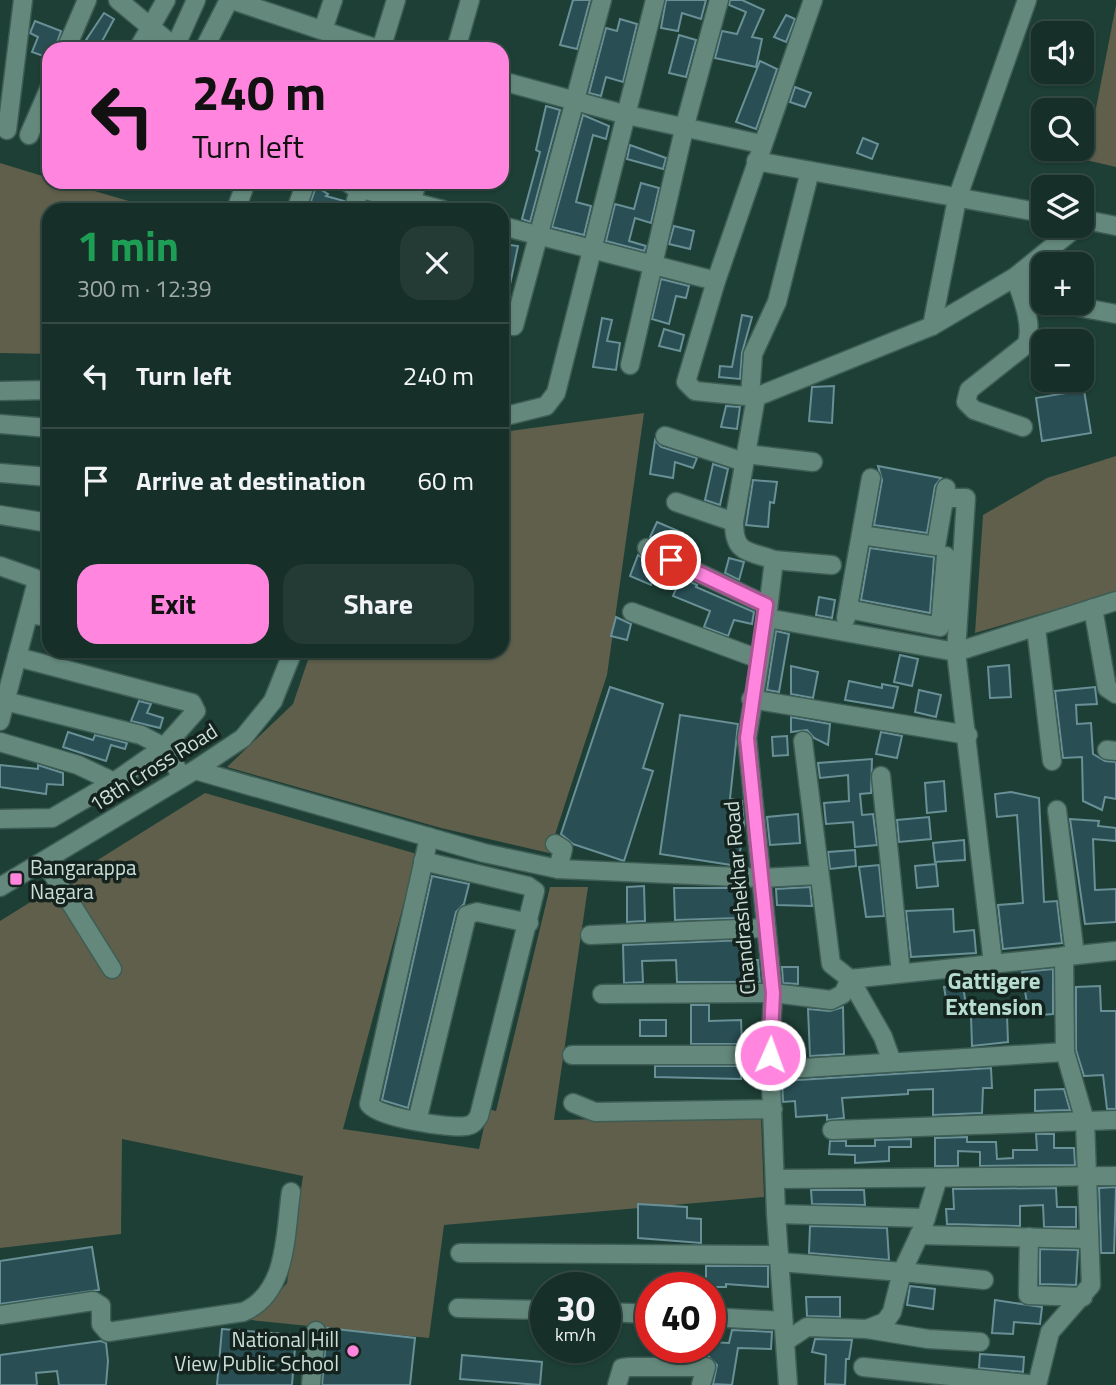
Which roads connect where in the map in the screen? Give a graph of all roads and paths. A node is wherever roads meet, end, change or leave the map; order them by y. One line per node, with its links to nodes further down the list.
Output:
1 (23, 0): 31 (street)
2 (87, 0): 18 (street)
3 (118, 0): 16 (street)
4 (166, 0): 16 (street)
5 (196, 0): 21 (street)
6 (230, 0): 15 (street); 22 (street)
7 (333, 0): 17 (street)
8 (396, 0): 24 (street)
9 (470, 0): 25 (street)
10 (602, 0): 27 (street)
11 (655, 0): 29 (street)
12 (719, 0): 30 (street)
13 (813, 0): 33 (street)
14 (1027, 0): 36 (street)
15 (286, 8): 17 (street)
16 (149, 26): 19 (street); 20 (street)
17 (323, 30): 23 (street)
18 (69, 42)
19 (141, 42)
20 (169, 42)
21 (178, 42)
22 (208, 42)
23 (358, 42)
24 (381, 42)
25 (458, 42)
26 (509, 82): 27 (street)
27 (577, 101): 29 (street); 42 (street)
28 (42, 105): 32 (street)
29 (627, 115): 30 (street); 44 (street)
30 (685, 125): 33 (street); 45 (street)
31 (7, 130)
32 (29, 135)
33 (759, 153): 34 (street); 47 (street)
34 (810, 171): 36 (street); 56 (street)
35 (364, 189): 37 (street)
36 (957, 199): 38 (street); 52 (street)
37 (402, 203)
38 (1031, 211)
39 (1094, 224): 40 (street)
40 (1116, 226)
41 (509, 228): 42 (street)
42 (539, 236): 44 (street); 51 (street)
43 (1064, 238): 46 (street)
44 (591, 248): 45 (street); 57 (street)
45 (652, 265): 47 (street); 53 (street)
46 (1019, 274): 48 (street); 52 (street); 59 (street)
47 (716, 281): 56 (street)
48 (1031, 286)
49 (1094, 310): 50 (street)
50 (1116, 314)
51 (514, 326)
52 (932, 326): 56 (street)
53 (630, 365)
54 (42, 390): 55 (street)
55 (0, 391)
56 (753, 397): 62 (street)
57 (509, 415)
58 (0, 424): 60 (street)
59 (1023, 426)
60 (42, 427)
61 (665, 436): 62 (street)
62 (745, 458): 63 (street); 70 (street)
63 (813, 462)
64 (0, 473): 65 (street)
65 (42, 476)
66 (871, 478): 71 (street)
67 (676, 502): 70 (street)
68 (0, 515): 69 (street)
69 (42, 522)
70 (734, 522): 74 (street)
71 (861, 535): 78 (street); 80 (street)
72 (647, 548): 82 (street)
73 (946, 556): 78 (street)
74 (774, 560): 75 (street); 82 (street, Chandrashekhar Road)
75 (832, 565)
76 (0, 566): 77 (street)
77 (41, 578): 84 (street)
78 (953, 580): 87 (street)
79 (1116, 601): 81 (street)
80 (848, 608): 86 (street); 89 (street)
81 (1093, 608): 88 (street); 95 (street)
82 (767, 611): 89 (street); 94 (street, Chandrashekhar Road)
83 (632, 612): 94 (street)
84 (29, 614): 85 (street); 92 (street)
85 (42, 616)
86 (914, 623): 87 (street); 90 (street)
87 (950, 623): 91 (street)
88 (1036, 628): 91 (street); 103 (street)
89 (844, 632): 90 (street)
90 (912, 644): 91 (street)
91 (956, 652): 99 (street)
92 (18, 657): 97 (street); 102 (street)
93 (290, 658): 104 (street, 18th Cross Road)
94 (759, 659): 96 (street, Chandrashekhar Road)
95 (1116, 694)
96 (751, 699): 99 (street); 115 (street, Chandrashekhar Road)
97 (5, 701): 98 (street); 102 (street)
98 (0, 721)
99 (968, 736): 122 (street)
100 (803, 741): 114 (street)
101 (0, 742): 106 (street)
102 (164, 747): 104 (street); 106 (street)
103 (1052, 761)
104 (188, 774): 109 (street); 111 (street, 18th Cross Road)
105 (881, 776): 124 (street)
106 (114, 782): 108 (street)
107 (1057, 810): 121 (street)
108 (0, 819)
109 (433, 839): 112 (street); 113 (street)
110 (555, 844): 113 (street)
111 (45, 862): 116 (street, 18th Cross Road); 123 (street)
112 (428, 862): 117 (street); 135 (street)
113 (558, 869): 115 (street)
114 (818, 876): 115 (street); 125 (street)
115 (761, 878): 118 (street, Chandrashekhar Road)
116 (0, 887)
117 (529, 922): 135 (street); 135 (street)
118 (766, 928): 119 (street); 126 (street, Chandrashekhar Road)
119 (590, 935)
120 (1116, 951): 121 (street)
121 (1069, 956): 122 (street); 128 (street)
122 (993, 963): 124 (street)
123 (112, 969)
124 (901, 973): 125 (street)
125 (850, 979): 126 (street); 130 (street)
126 (773, 993): 127 (street); 131 (street, Chandrashekhar Road)
127 (602, 994)
128 (1065, 1052): 130 (street); 136 (street)
129 (572, 1055): 131 (street)
130 (892, 1062): 131 (street)
131 (771, 1063): 133 (street, Chandrashekhar Road)
132 (573, 1103): 133 (street)
133 (773, 1109): 141 (street, Chandrashekhar Road)
134 (1116, 1120): 136 (street)
135 (417, 1121)
136 (1085, 1121): 137 (street); 138 (street)
137 (832, 1130)
138 (1087, 1176): 139 (street); 140 (street); 147 (street)
139 (1116, 1176)
140 (938, 1178): 141 (street); 144 (street)
141 (777, 1179): 143 (street, Chandrashekhar Road)
142 (291, 1192): 155 (street)
143 (776, 1214): 144 (street); 149 (street, Chandrashekhar Road)
144 (926, 1218): 145 (street)
145 (919, 1236): 146 (street); 150 (street)
146 (1029, 1237): 147 (street); 152 (street)
147 (1089, 1239): 152 (street)
148 (460, 1253): 149 (street)
149 (780, 1259): 150 (street); 157 (street, Chandrashekhar Road)
150 (902, 1272): 151 (street); 158 (street)
151 (984, 1280)
152 (1083, 1297): 167 (street)
153 (458, 1308): 154 (street)
154 (530, 1310)
155 (0, 1315)
156 (726, 1318): 157 (street)
157 (783, 1321): 160 (street, Chandrashekhar Road)
158 (867, 1329): 160 (street); 161 (street)
159 (316, 1331): 163 (street)
160 (786, 1341): 166 (street, Chandrashekhar Road)
161 (980, 1342)
162 (863, 1367): 167 (street)
163 (311, 1385)
164 (617, 1385): 165 (street)
165 (701, 1385)
166 (788, 1385)
167 (1037, 1385)

